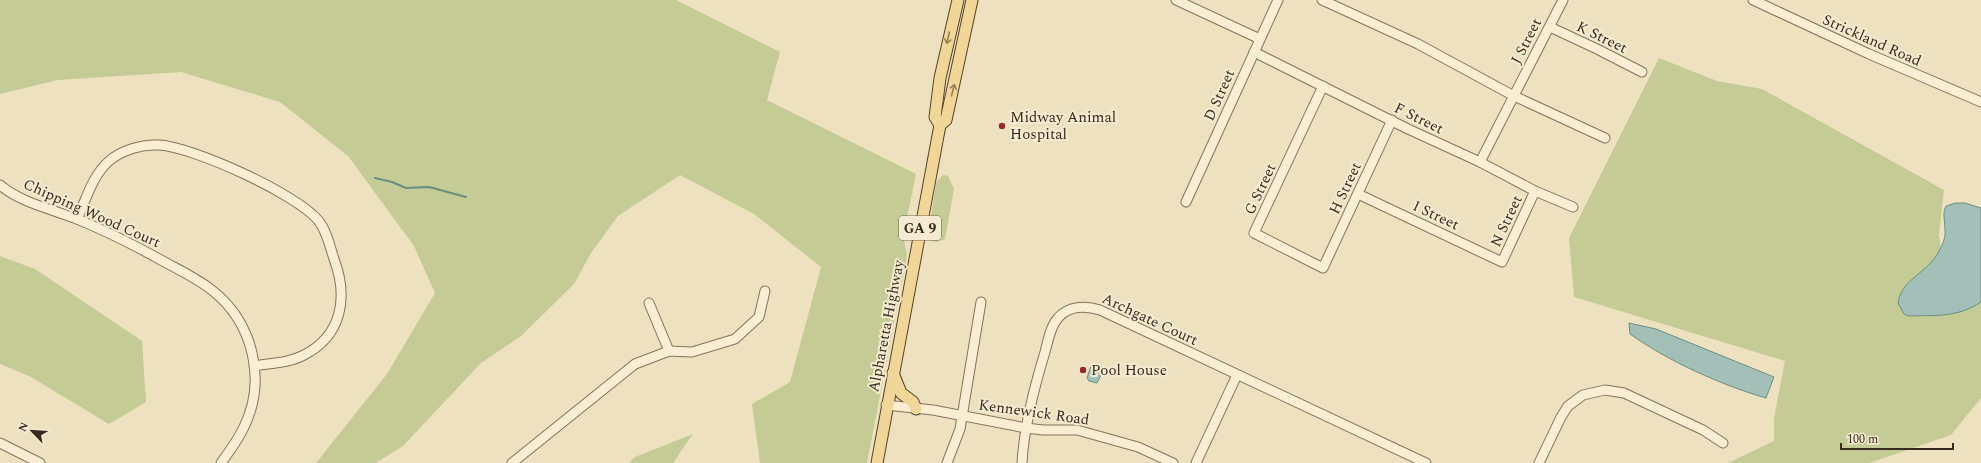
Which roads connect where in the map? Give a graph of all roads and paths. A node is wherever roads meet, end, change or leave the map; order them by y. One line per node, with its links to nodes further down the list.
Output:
1 (958, 0): 16 (main road, GA 9, one-way to 16)
2 (972, 0): 16 (main road, GA 9, one-way to 2)
3 (1278, 0): 9 (street, D Street)
4 (1322, 0): 13 (street)
5 (1564, 0): 8 (street, J Street)
6 (1754, 0): 14 (street, Strickland Road)
7 (1182, 1): 9 (street)
8 (1550, 27): 11 (street, K Street); 13 (street, J Street)
9 (1260, 39): 10 (street, D Street)
10 (1254, 52): 12 (street, F Street); 22 (street, D Street)
11 (1642, 72)
12 (1323, 86): 15 (street, F Street); 26 (street, G Street)
13 (1514, 96): 17 (street); 18 (street)
14 (1981, 102)
15 (1392, 120): 18 (street, F Street); 21 (street, H Street)
16 (940, 125): 32 (main road, Alpharetta Highway / GA 9)
17 (1605, 138)
18 (1480, 162): 20 (street, F Street)
19 (0, 185): 24 (street, Chipping Wood Court)
20 (1535, 191): 23 (street, F Street); 25 (street, N Street)
21 (1358, 194): 25 (street, I Street); 26 (street, H Street)
22 (1186, 202)
23 (1573, 207)
24 (77, 219): 31 (street, Chipping Wood Court); 31 (street)
25 (1502, 262)
26 (1323, 268)
27 (765, 291): 30 (street)
28 (980, 302): 36 (street)
29 (649, 303): 30 (street)
30 (669, 351): 42 (street)
31 (254, 366): 41 (street, Chipping Wood Court)
32 (893, 371): 34 (main road, Alpharetta Highway / GA 9); 35 (main road)
33 (1237, 375): 37 (street, Archgate Court); 47 (street); 48 (street, Archgate Court)
34 (886, 405): 35 (street, Kennewick Road); 43 (main road, Alpharetta Highway / GA 9)
35 (916, 408): 36 (street, Kennewick Road)
36 (962, 416): 37 (street, Kennewick Road); 44 (street)
37 (1026, 428): 45 (street, Archgate Court); 46 (street, Kennewick Road)
38 (0, 443): 40 (street)
39 (1723, 443): 49 (street)
40 (40, 463)
41 (221, 463)
42 (512, 463)
43 (877, 463)
44 (947, 463)
45 (1022, 463)
46 (1173, 463)
47 (1196, 463)
48 (1426, 463)
49 (1539, 463)

